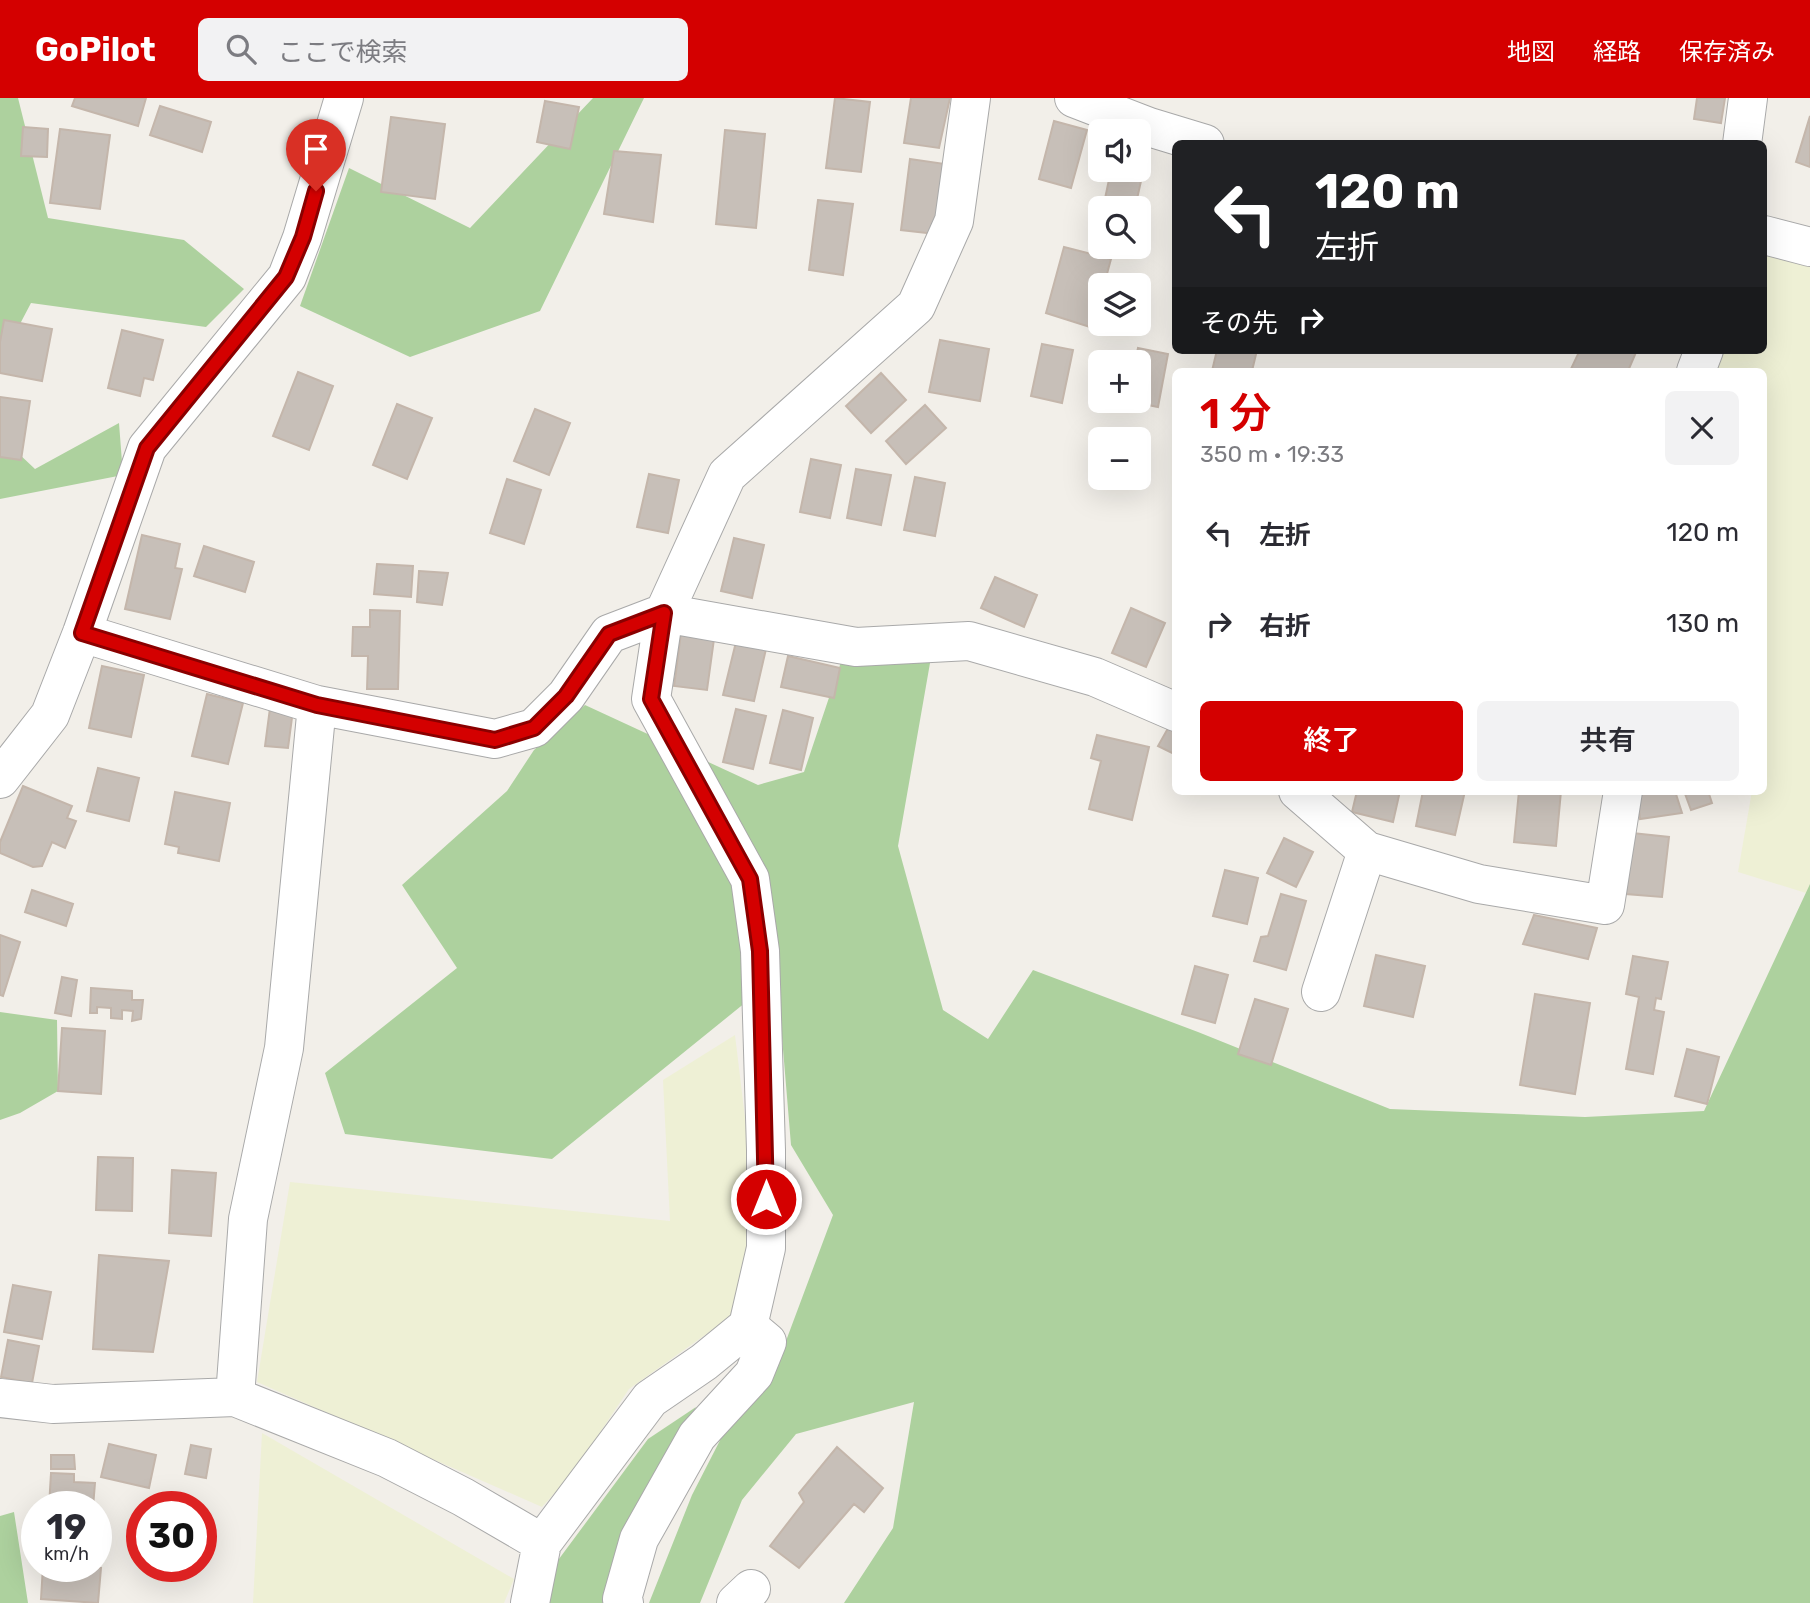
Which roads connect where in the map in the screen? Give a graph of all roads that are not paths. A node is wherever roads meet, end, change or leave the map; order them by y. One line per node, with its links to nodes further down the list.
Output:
1 (344, 98): 10 (street)
2 (971, 98): 9 (street)
3 (1074, 98): 5 (street)
4 (1748, 98): 6 (street)
5 (1192, 140)
6 (1743, 140)
7 (1767, 236): 8 (street)
8 (1810, 247)
9 (664, 613): 11 (street); 12 (street); 18 (street)
10 (82, 633): 11 (street); 13 (street)
11 (317, 705): 19 (street)
12 (1172, 710)
13 (0, 779)
14 (1303, 795): 16 (street)
15 (1622, 795): 16 (street)
16 (1367, 851): 17 (street)
17 (1321, 992)
18 (748, 1326): 21 (street); 23 (street)
19 (235, 1397): 20 (street); 21 (street)
20 (0, 1398)
21 (542, 1543): 22 (street)
22 (530, 1603)
23 (624, 1603)

